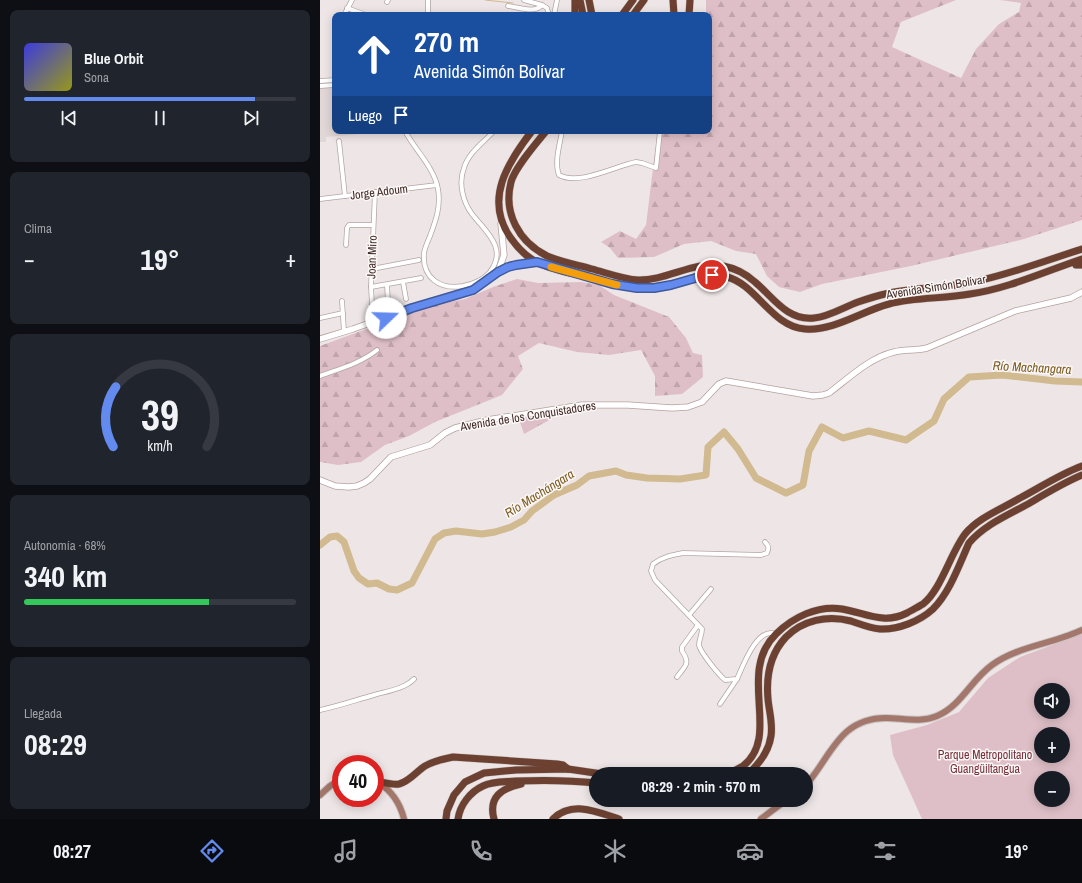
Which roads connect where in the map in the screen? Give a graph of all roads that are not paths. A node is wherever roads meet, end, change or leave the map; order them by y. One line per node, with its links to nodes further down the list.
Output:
1 (352, 0): 14 (street)
2 (428, 0): 17 (street)
3 (524, 0): 12 (street)
4 (557, 0): 19 (street)
5 (575, 0): 20 (highway)
6 (580, 0): 21 (highway)
7 (589, 0): 22 (highway)
8 (633, 0): 23 (highway)
9 (644, 0): 24 (highway)
10 (673, 0): 25 (highway)
11 (690, 0): 26 (highway)
12 (542, 5): 13 (street); 18 (street)
13 (508, 6)
14 (347, 8): 15 (street); 16 (street)
15 (345, 12)
16 (358, 12)
17 (428, 12)
18 (548, 12)
19 (555, 12)
20 (575, 12)
21 (582, 12)
22 (591, 12)
23 (624, 12)
24 (635, 12)
25 (674, 12)
26 (689, 12)
27 (332, 80): 28 (street)
28 (320, 81)
29 (332, 85): 30 (street)
30 (320, 86)
31 (407, 134): 38 (street)
32 (491, 134): 53 (street)
33 (530, 134): 42 (highway, Avenida Simón Bolívar)
34 (544, 134): 45 (highway, Avenida Simón Bolívar)
35 (562, 134): 36 (street)
36 (660, 134)
37 (339, 141): 40 (street)
38 (437, 185): 39 (street, Jorge Adoum); 53 (street)
39 (375, 192): 40 (street, Jorge Adoum); 43 (street, Joan Miro)
40 (344, 196): 41 (street, Jorge Adoum)
41 (320, 199)
42 (501, 220): 48 (highway, Avenida Simón Bolívar); 52 (street)
43 (373, 224): 44 (street); 50 (street, Joan Miro)
44 (346, 245)
45 (1082, 249)
46 (1082, 259): 51 (highway, Avenida Simón Bolívar)
47 (419, 260): 50 (street)
48 (537, 262): 51 (highway, Avenida Simón Bolívar); 52 (street)
49 (1080, 265): 51 (highway)
50 (372, 269): 57 (street, Joan Miro)
51 (1052, 269)
52 (498, 272): 53 (street)
53 (489, 276): 64 (street)
54 (421, 278): 55 (street)
55 (403, 282): 56 (street); 59 (street)
56 (387, 285): 57 (street); 61 (street)
57 (371, 287): 64 (street, Joan Miro)
58 (1082, 292): 71 (street, Avenida de los Conquistadores)
59 (406, 299)
60 (342, 300): 62 (street)
61 (388, 302)
62 (342, 313): 63 (street); 65 (street)
63 (320, 318)
64 (373, 322): 65 (street)
65 (344, 332): 66 (street)
66 (320, 339)
67 (377, 350): 68 (street)
68 (320, 376)
69 (1082, 466): 77 (highway)
70 (1082, 475): 84 (highway)
71 (320, 480)
72 (765, 542): 74 (street)
73 (711, 589): 74 (street)
74 (689, 615): 75 (street)
75 (698, 625): 78 (street); 80 (street)
76 (1082, 630): 87 (main road)
77 (776, 634): 80 (street); 83 (highway)
78 (677, 677)
79 (414, 679): 82 (street)
80 (736, 679): 81 (street)
81 (720, 704)
82 (320, 710)
83 (740, 767)
84 (755, 767)
85 (568, 769): 86 (highway); 89 (highway); 96 (highway)
86 (589, 772)
87 (813, 776)
88 (540, 780): 90 (highway); 97 (highway); 98 (highway)
89 (384, 782)
90 (589, 782)
91 (332, 785): 93 (main road)
92 (384, 786): 95 (main road)
93 (321, 795)
94 (777, 807): 101 (main road)
95 (404, 819)
96 (446, 819)
97 (458, 819)
98 (494, 819)
99 (553, 819): 100 (highway)
100 (619, 819)
101 (761, 819)

